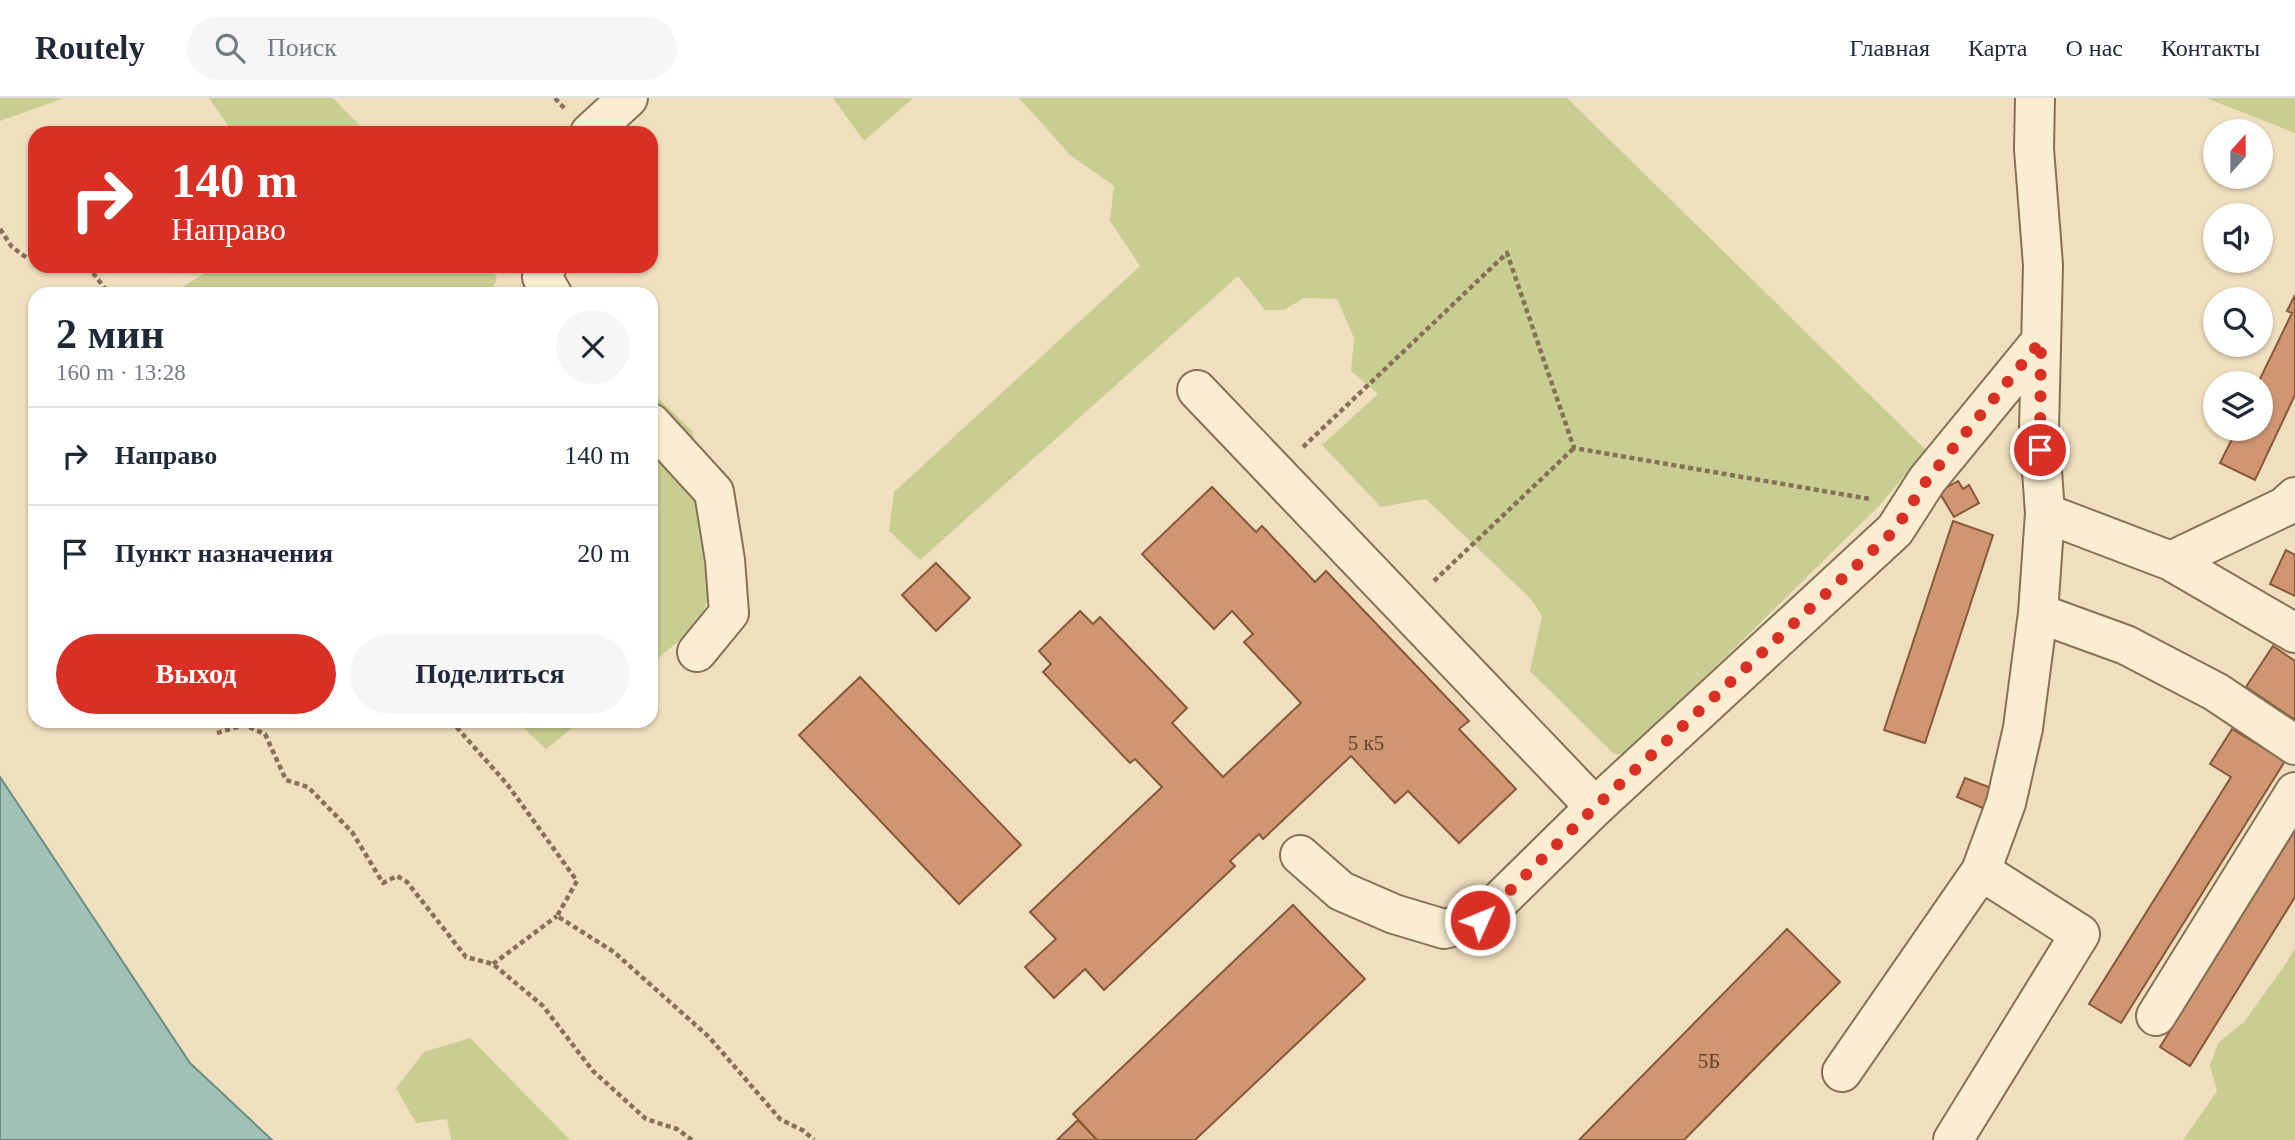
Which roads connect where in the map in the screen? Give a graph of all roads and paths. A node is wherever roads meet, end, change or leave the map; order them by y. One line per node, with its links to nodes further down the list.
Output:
1 (628, 98): 3 (street)
2 (2035, 98): 6 (street)
3 (598, 126)
4 (0, 229): 5 (path)
5 (28, 257)
6 (2041, 341): 12 (street); 13 (street)
7 (1197, 390): 10 (street)
8 (658, 431): 18 (street)
9 (1574, 449): 10 (path); 12 (path); 15 (path)
10 (1276, 472): 15 (street)
11 (2295, 497): 14 (street)
12 (1909, 506): 25 (street)
13 (2045, 513): 14 (street); 16 (street)
14 (2171, 561): 17 (street)
15 (1406, 608): 25 (street)
16 (2038, 613): 23 (street); 27 (street)
17 (2295, 633)
18 (697, 652)
19 (234, 728): 22 (path)
20 (251, 728): 29 (path)
21 (457, 728): 28 (path)
22 (217, 733)
23 (2295, 745)
24 (2295, 792): 30 (street)
25 (1595, 807): 26 (street)
26 (1300, 855)
27 (1982, 871): 31 (street); 34 (street)
28 (558, 916): 29 (path); 33 (path)
29 (494, 964): 32 (path)
30 (2155, 1016)
31 (1842, 1072)
32 (692, 1140)
33 (814, 1140)
34 (1953, 1140)

